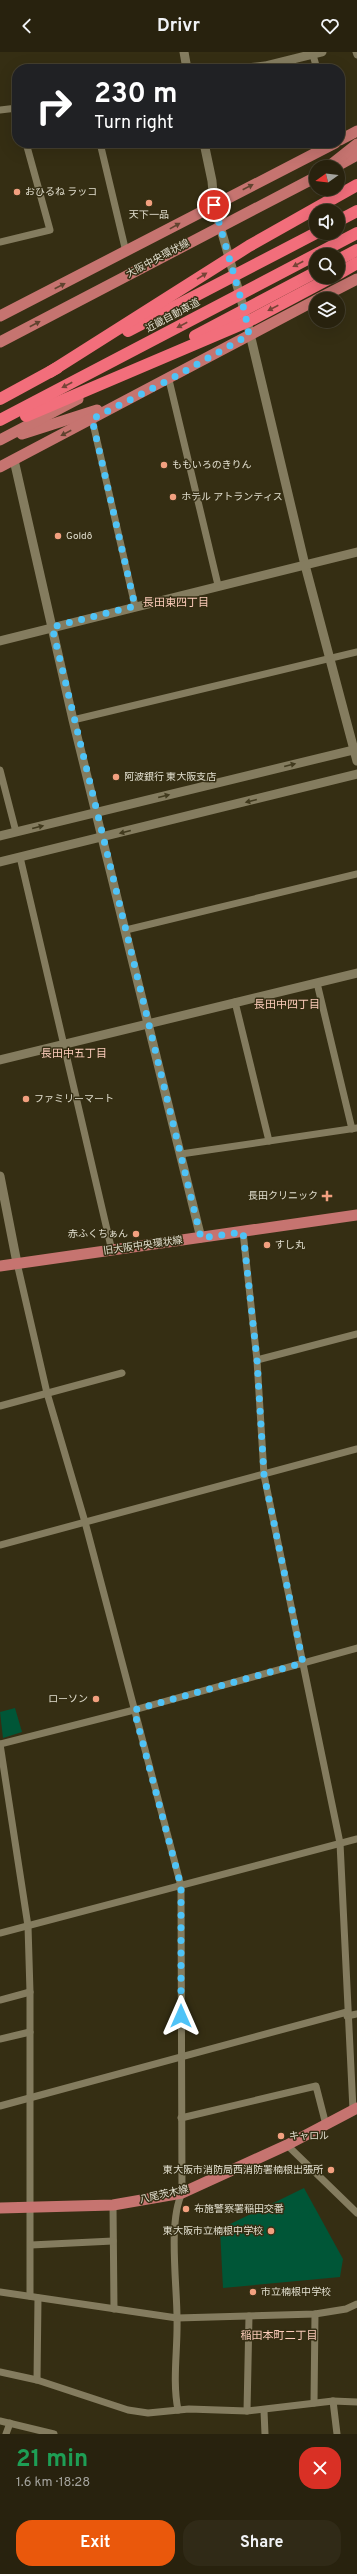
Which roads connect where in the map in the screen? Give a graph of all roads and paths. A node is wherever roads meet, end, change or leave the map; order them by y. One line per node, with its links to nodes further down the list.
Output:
1 (184, 52): 6 (street)
2 (322, 52): 4 (street)
3 (356, 52): 5 (street)
4 (313, 55): 7 (street); 8 (street)
5 (357, 55)
6 (186, 64)
7 (264, 64)
8 (316, 64)
9 (12, 109): 10 (street)
10 (0, 110)
11 (357, 131): 12 (main road)
12 (345, 137)
13 (357, 144): 19 (main road)
14 (27, 148): 29 (street)
15 (101, 148): 31 (street)
16 (205, 148): 23 (street)
17 (325, 148): 23 (main road, one-way to 17)
18 (357, 155): 20 (main road)
19 (337, 160)
20 (345, 162)
21 (309, 181): 26 (main road, 大阪中央環状線)
22 (354, 186): 47 (highway, one-way to 22)
23 (214, 205): 26 (street); 31 (main road, one-way to 23)
24 (357, 211): 25 (highway)
25 (345, 217)
26 (220, 227): 43 (street); 46 (main road, 大阪中央環状線, one-way to 26)
27 (357, 233): 53 (highway, 近畿自動車道, one-way to 53)
28 (309, 236): 47 (highway, 近畿自動車道)
29 (0, 242)
30 (357, 250): 33 (highway)
31 (126, 252): 44 (main road, one-way to 31)
32 (357, 254): 34 (main road)
33 (345, 256)
34 (345, 260)
35 (357, 263): 36 (highway)
36 (345, 270)
37 (309, 276): 48 (highway)
38 (309, 279): 43 (main road)
39 (357, 279): 41 (main road)
40 (319, 284): 48 (highway, one-way to 48)
41 (332, 292)
42 (309, 304): 45 (main road)
43 (245, 313): 45 (street); 55 (main road)
44 (0, 316)
45 (249, 335): 49 (main road); 59 (street)
46 (0, 342)
47 (50, 372): 50 (highway, 近畿自動車道)
48 (126, 373): 54 (highway)
49 (169, 380): 51 (main road); 60 (street)
50 (0, 399)
51 (122, 402): 52 (main road); 55 (main road)
52 (92, 419): 56 (main road, one-way to 56); 61 (street)
53 (0, 420)
54 (0, 428)
55 (0, 440)
56 (14, 460): 57 (main road); 62 (street)
57 (0, 467)
58 (357, 552): 59 (street)
59 (305, 565): 60 (street); 65 (street)
60 (218, 585): 61 (street)
61 (135, 606): 62 (street)
62 (52, 627): 63 (street); 66 (street)
63 (0, 641)
64 (357, 652): 65 (street)
65 (330, 659): 66 (street); 67 (street)
66 (73, 720): 71 (street)
67 (356, 749): 68 (street); 71 (street, one-way to 67)
68 (357, 761)
69 (0, 770): 72 (street)
70 (357, 774): 74 (street, one-way to 74)
71 (97, 812): 72 (street, one-way to 71); 74 (street)
72 (16, 832): 73 (street)
73 (0, 836)
74 (103, 838): 75 (street); 78 (street)
75 (20, 857): 76 (street); 83 (street)
76 (0, 862)
77 (357, 874): 78 (street)
78 (126, 930): 82 (street)
79 (357, 973): 80 (street)
80 (317, 983): 81 (street); 85 (street)
81 (235, 1002): 82 (street); 86 (street)
82 (148, 1023): 83 (street); 87 (street)
83 (63, 1044): 84 (street); 92 (street)
84 (0, 1060)
85 (355, 1129): 86 (street)
86 (269, 1141): 87 (street)
87 (181, 1154): 91 (street)
88 (0, 1176): 93 (street)
89 (357, 1215): 90 (main road, 旧大阪中央環状線)
90 (243, 1232): 91 (main road, 旧大阪中央環状線); 96 (street)
91 (201, 1238): 92 (main road, 旧大阪中央環状線)
92 (112, 1251): 93 (main road, 旧大阪中央環状線)
93 (18, 1263): 94 (main road, 旧大阪中央環状線); 98 (street)
94 (0, 1266)
95 (357, 1334): 96 (street)
96 (257, 1360): 101 (street)
97 (122, 1373): 98 (street)
98 (47, 1393): 99 (street); 102 (street)
99 (0, 1406)
100 (357, 1450): 101 (street)
101 (264, 1475): 102 (street); 105 (street)
102 (84, 1522): 103 (street); 106 (street)
103 (0, 1545)
104 (357, 1648): 105 (street)
105 (303, 1663): 106 (street); 109 (street)
106 (134, 1710): 107 (street); 110 (street)
107 (0, 1744): 111 (street)
108 (357, 1839): 109 (street)
109 (340, 1843): 110 (street); 115 (street)
110 (181, 1886): 111 (street); 119 (street)
111 (28, 1926): 112 (street); 113 (street)
112 (0, 1933)
113 (30, 1992): 114 (street); 117 (street)
114 (0, 2000)
115 (347, 2014): 116 (street); 119 (street); 122 (street)
116 (357, 2014)
117 (30, 2032): 118 (street); 120 (street)
118 (0, 2039)
119 (182, 2057): 120 (street); 123 (street)
120 (29, 2098): 121 (street); 128 (street)
121 (0, 2106)
122 (356, 2110): 124 (main road, 八尾茨木線)
123 (181, 2118): 124 (street); 126 (street)
124 (326, 2125): 125 (main road, 八尾茨木線)
125 (287, 2145): 126 (main road, 八尾茨木線); 130 (street)
126 (182, 2193): 127 (main road, 八尾茨木線); 140 (street)
127 (113, 2205): 128 (main road, 八尾茨木線); 131 (street)
128 (32, 2207): 129 (main road, 八尾茨木線); 132 (street)
129 (0, 2208)
130 (356, 2210)
131 (114, 2241): 132 (street); 137 (street)
132 (31, 2245): 134 (street)
133 (0, 2292): 134 (street)
134 (30, 2296): 135 (street)
135 (38, 2298): 137 (street); 142 (street)
136 (357, 2304): 138 (street)
137 (114, 2309): 140 (street)
138 (315, 2314): 139 (street); 145 (street)
139 (250, 2316): 140 (street); 148 (street)
140 (177, 2318): 146 (street)
141 (0, 2372): 142 (street)
142 (37, 2380): 146 (street)
143 (333, 2401): 144 (street); 145 (street); 154 (street)
144 (357, 2402)
145 (314, 2403): 147 (street)
146 (178, 2410): 148 (street)
147 (264, 2410): 148 (street); 153 (street)
148 (246, 2412)
149 (0, 2421): 150 (street)
150 (10, 2423): 151 (street); 152 (street)
151 (6, 2434)
152 (54, 2434)
153 (265, 2434)
154 (337, 2434)

